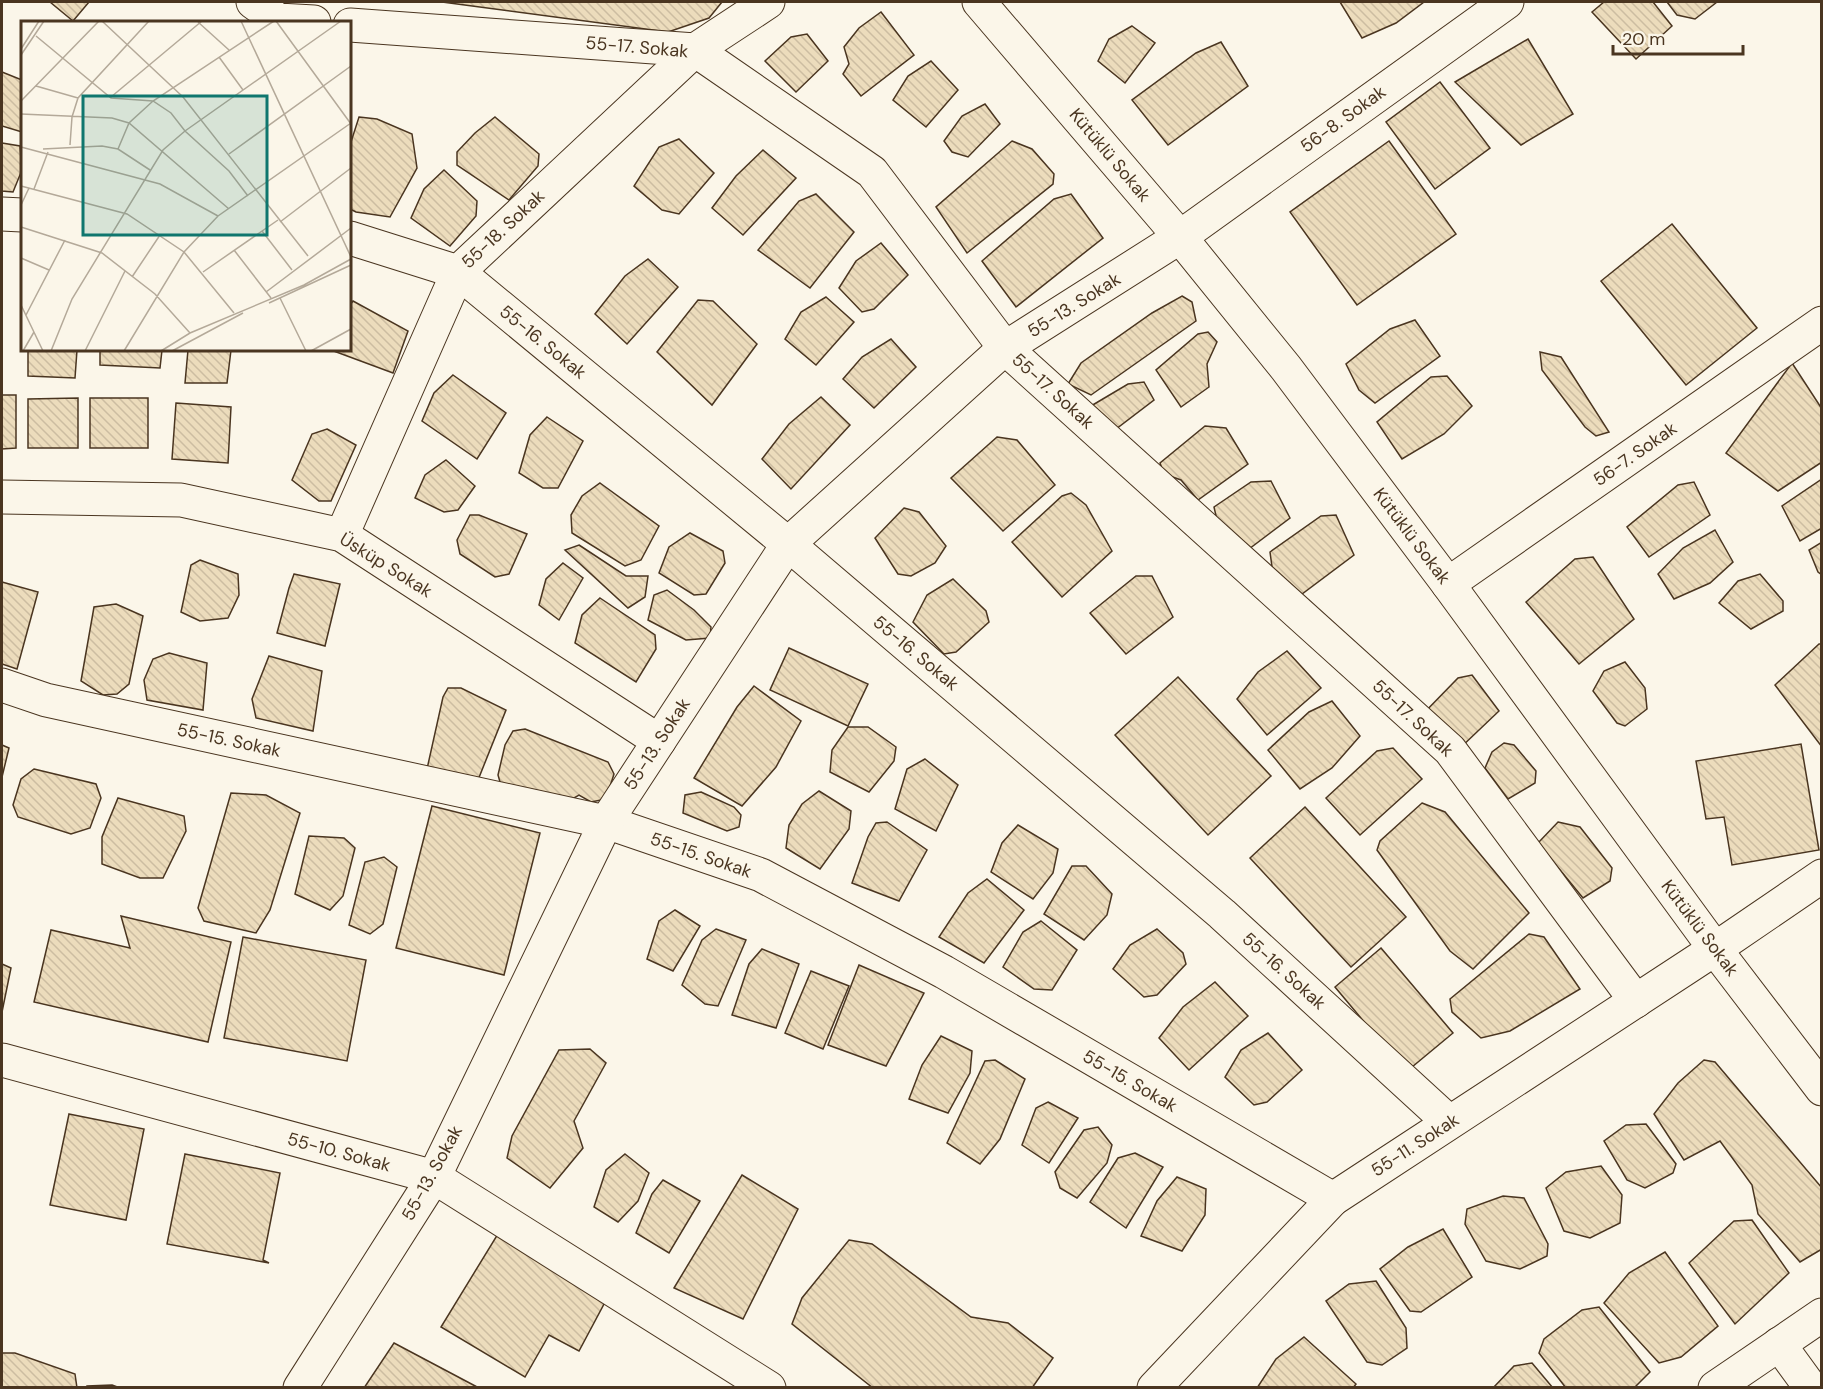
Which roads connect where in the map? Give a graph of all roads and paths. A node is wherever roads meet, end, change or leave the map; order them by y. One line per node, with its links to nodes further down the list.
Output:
1 (768, 2): 7 (street, 55-18. Sokak)
2 (979, 2): 10 (street, Kütüklü Sokak)
3 (1507, 2): 10 (street, 56-8. Sokak)
4 (277, 8): 5 (street)
5 (311, 21)
6 (351, 25): 7 (street, 55-17. Sokak)
7 (695, 50): 12 (street, 55-18. Sokak); 14 (street, 55-17. Sokak)
8 (2, 214): 9 (street)
9 (21, 215)
10 (1180, 237): 14 (street, 55-13. Sokak); 18 (street, Kütüklü Sokak)
11 (351, 238): 12 (street, 55-16. Sokak)
12 (458, 272): 16 (street, 55-18. Sokak); 17 (street, 55-16. Sokak)
13 (1821, 323): 18 (street, 56-7. Sokak)
14 (1005, 348): 17 (street, 55-13. Sokak); 24 (street, 55-17. Sokak)
15 (2, 497): 16 (street, Üsküp Sokak)
16 (342, 535): 20 (street, Üsküp Sokak)
17 (788, 544): 20 (street, 55-13. Sokak); 27 (street, 55-16. Sokak)
18 (1448, 584): 23 (street, Kütüklü Sokak)
19 (2, 685): 21 (street, 55-15. Sokak)
20 (659, 741): 21 (street, 55-13. Sokak)
21 (606, 822): 28 (street, 55-13. Sokak); 29 (street, 55-15. Sokak)
22 (1821, 876): 23 (street, 55-11. Sokak)
23 (1715, 949): 24 (street, 55-11. Sokak); 26 (street, Kütüklü Sokak)
24 (1636, 1001): 27 (street, 55-11. Sokak)
25 (2, 1060): 28 (street, 55-10. Sokak)
26 (1821, 1089)
27 (1449, 1122): 29 (street, 55-11. Sokak)
28 (434, 1178): 32 (street, 55-10. Sokak); 33 (street, 55-13. Sokak)
29 (1334, 1198): 34 (street, 55-11. Sokak)
30 (1821, 1315): 31 (street)
31 (1779, 1344): 35 (street); 36 (street)
32 (763, 1386)
33 (300, 1388)
34 (1154, 1388)
35 (1715, 1388)
36 (1811, 1388)

